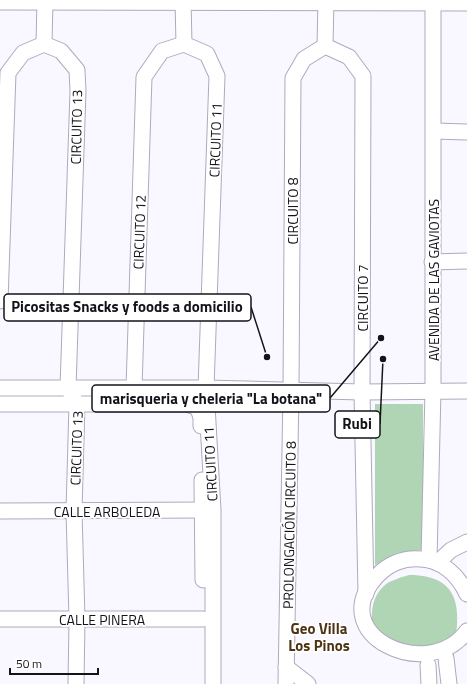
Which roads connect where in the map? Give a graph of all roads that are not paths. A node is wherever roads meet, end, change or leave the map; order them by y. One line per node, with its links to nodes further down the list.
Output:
1 (45, 1): 2 (street); 4 (street); 7 (street)
2 (183, 1): 3 (street); 8 (street)
3 (326, 1): 5 (street); 9 (street)
4 (0, 2)
5 (433, 2): 6 (street); 10 (street, AVENIDA DE LAS GAVIOTAS)
6 (467, 3)
7 (44, 44): 14 (street); 16 (street, CIRCUITO 13)
8 (184, 44): 17 (street, CIRCUITO 12); 18 (street, CIRCUITO 11)
9 (325, 46): 20 (street, CIRCUITO 8); 22 (street, CIRCUITO 7)
10 (434, 131): 11 (street); 13 (street, AVENIDA DE LAS GAVIOTAS)
11 (467, 132)
12 (467, 261): 13 (street)
13 (432, 262): 19 (street, AVENIDA DE LAS GAVIOTAS)
14 (0, 301)
15 (0, 388): 16 (street)
16 (68, 388): 17 (street); 24 (street, CIRCUITO 13)
17 (134, 388): 18 (street)
18 (206, 388): 20 (street); 25 (street, CIRCUITO 11)
19 (433, 390): 21 (street); 22 (street); 29 (street, AVENIDA DE LAS GAVIOTAS)
20 (291, 391): 22 (street); 39 (street, PROLONGACIÓN CIRCUITO 8)
21 (467, 391)
22 (362, 392): 30 (street, CIRCUITO 7)
23 (0, 404): 24 (street)
24 (77, 404): 25 (street); 27 (street, CIRCUITO 13)
25 (208, 510): 27 (street, CALLE ARBOLEDA); 34 (street); 36 (street, CIRCUITO 11)
26 (0, 511): 27 (street, CALLE ARBOLEDA)
27 (74, 511): 33 (street, CIRCUITO 13)
28 (467, 542): 29 (street)
29 (433, 561): 30 (street); 31 (street)
30 (366, 594): 38 (street)
31 (467, 594)
32 (0, 619): 33 (street, CALLE PINERA)
33 (77, 619): 34 (street, CALLE PINERA); 41 (street, CIRCUITO 13)
34 (203, 619): 36 (street)
35 (467, 631): 37 (street)
36 (208, 639): 42 (street); 43 (street, CIRCUITO 11)
37 (446, 658): 38 (street); 40 (street)
38 (428, 665): 46 (street)
39 (286, 666): 44 (street, PROLONGACIÓN CIRCUITO 8); 45 (street)
40 (450, 683)
41 (76, 684)
42 (204, 684)
43 (213, 684)
44 (286, 684)
45 (308, 684)
46 (429, 684)

